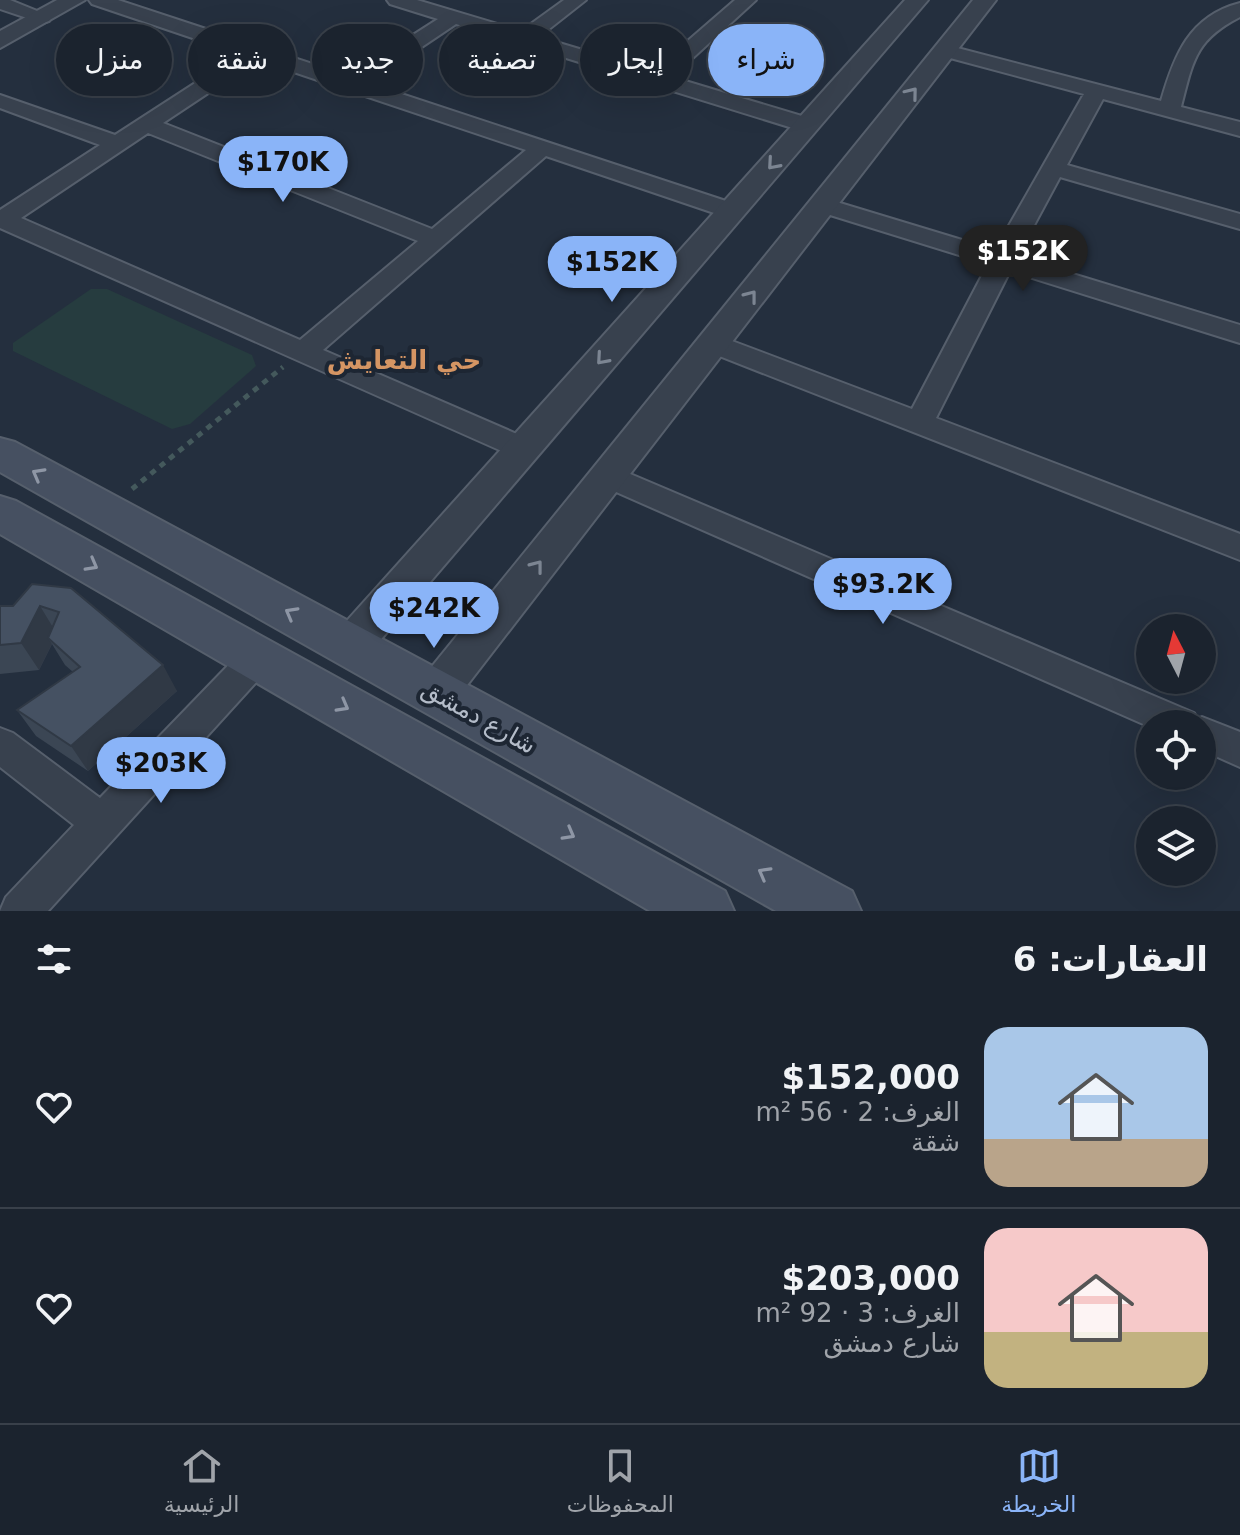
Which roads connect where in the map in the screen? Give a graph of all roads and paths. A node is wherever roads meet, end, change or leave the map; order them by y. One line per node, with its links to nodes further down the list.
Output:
1 (74, 0): 10 (street)
2 (99, 0): 14 (street)
3 (576, 0): 13 (street)
4 (746, 0): 17 (street)
5 (917, 0): 26 (street)
6 (985, 0): 18 (street)
7 (406, 1): 11 (street)
8 (0, 3): 10 (street)
9 (1240, 9): 24 (street)
10 (42, 17): 16 (street)
11 (454, 17): 12 (street); 15 (street)
12 (478, 24)
13 (544, 24)
14 (188, 29)
15 (423, 37)
16 (0, 41)
17 (692, 48)
18 (946, 51): 20 (street); 31 (street, one-way to 18)
19 (692, 89): 26 (street)
20 (1096, 92): 24 (street); 30 (street)
21 (191, 96): 25 (street)
22 (388, 96): 29 (street)
23 (0, 101): 28 (street)
24 (1169, 111): 27 (street)
25 (148, 125): 28 (street); 35 (street)
26 (807, 125): 32 (street, one-way to 32)
27 (1240, 129)
28 (118, 144): 33 (street)
29 (542, 148): 32 (street); 35 (street)
30 (1054, 168): 34 (street); 36 (street)
31 (822, 205): 36 (street); 38 (street, one-way to 31)
32 (732, 211): 41 (street, one-way to 41)
33 (2, 220): 39 (street)
34 (1240, 222)
35 (435, 239): 39 (street)
36 (1002, 261): 37 (street); 40 (street)
37 (1240, 334)
38 (714, 344): 40 (street); 43 (street)
39 (303, 352): 41 (street); 44 (path)
40 (919, 423): 47 (street)
41 (522, 449): 48 (street)
42 (0, 453): 44 (main road, شارع دمشق, one-way to 42)
43 (609, 476): 50 (street, one-way to 43); 51 (street)
44 (95, 506): 46 (main road); 48 (main road, شارع دمشق, one-way to 44)
45 (0, 513): 46 (main road)
46 (42, 536): 49 (main road, one-way to 49)
47 (1240, 547)
48 (350, 646): 50 (main road, شارع دمشق)
49 (257, 658): 55 (street); 57 (main road, one-way to 57)
50 (436, 693): 58 (main road, شارع دمشق, one-way to 50)
51 (1149, 710)
52 (1216, 739): 54 (street)
53 (0, 745): 55 (street)
54 (1240, 750)
55 (102, 823): 56 (street)
56 (20, 911)
57 (705, 911)
58 (832, 911)

